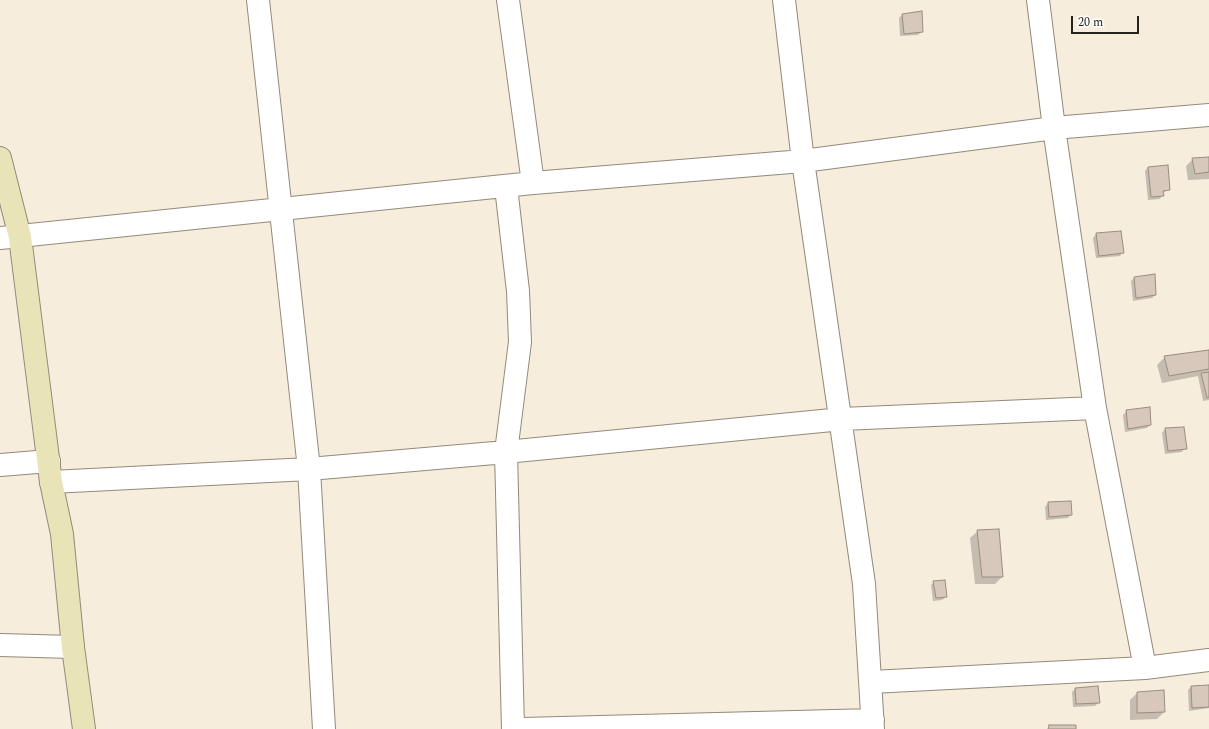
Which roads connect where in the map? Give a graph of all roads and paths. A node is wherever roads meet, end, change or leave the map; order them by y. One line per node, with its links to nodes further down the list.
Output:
1 (258, 0): 11 (street)
2 (508, 0): 9 (street)
3 (784, 0): 8 (street)
4 (1038, 0): 6 (street)
5 (1209, 115): 6 (street)
6 (1054, 128): 8 (street); 13 (street)
7 (0, 158): 12 (main road)
8 (803, 161): 9 (street); 14 (street)
9 (533, 183): 10 (street)
10 (506, 187): 11 (street); 15 (street)
11 (282, 209): 12 (street); 18 (street)
12 (10, 238): 16 (main road)
13 (1095, 408): 14 (street); 23 (street)
14 (842, 419): 15 (street); 24 (street)
15 (506, 452): 18 (street); 28 (street)
16 (49, 460): 17 (street); 19 (main road)
17 (0, 465)
18 (309, 469): 19 (street); 27 (street)
19 (51, 482): 21 (main road)
20 (0, 645): 21 (street)
21 (73, 647): 26 (main road)
22 (1209, 660): 23 (street)
23 (1145, 668): 24 (street)
24 (871, 682): 25 (street)
25 (873, 724): 29 (street)
26 (84, 729)
27 (324, 729)
28 (513, 729)
29 (522, 729)

